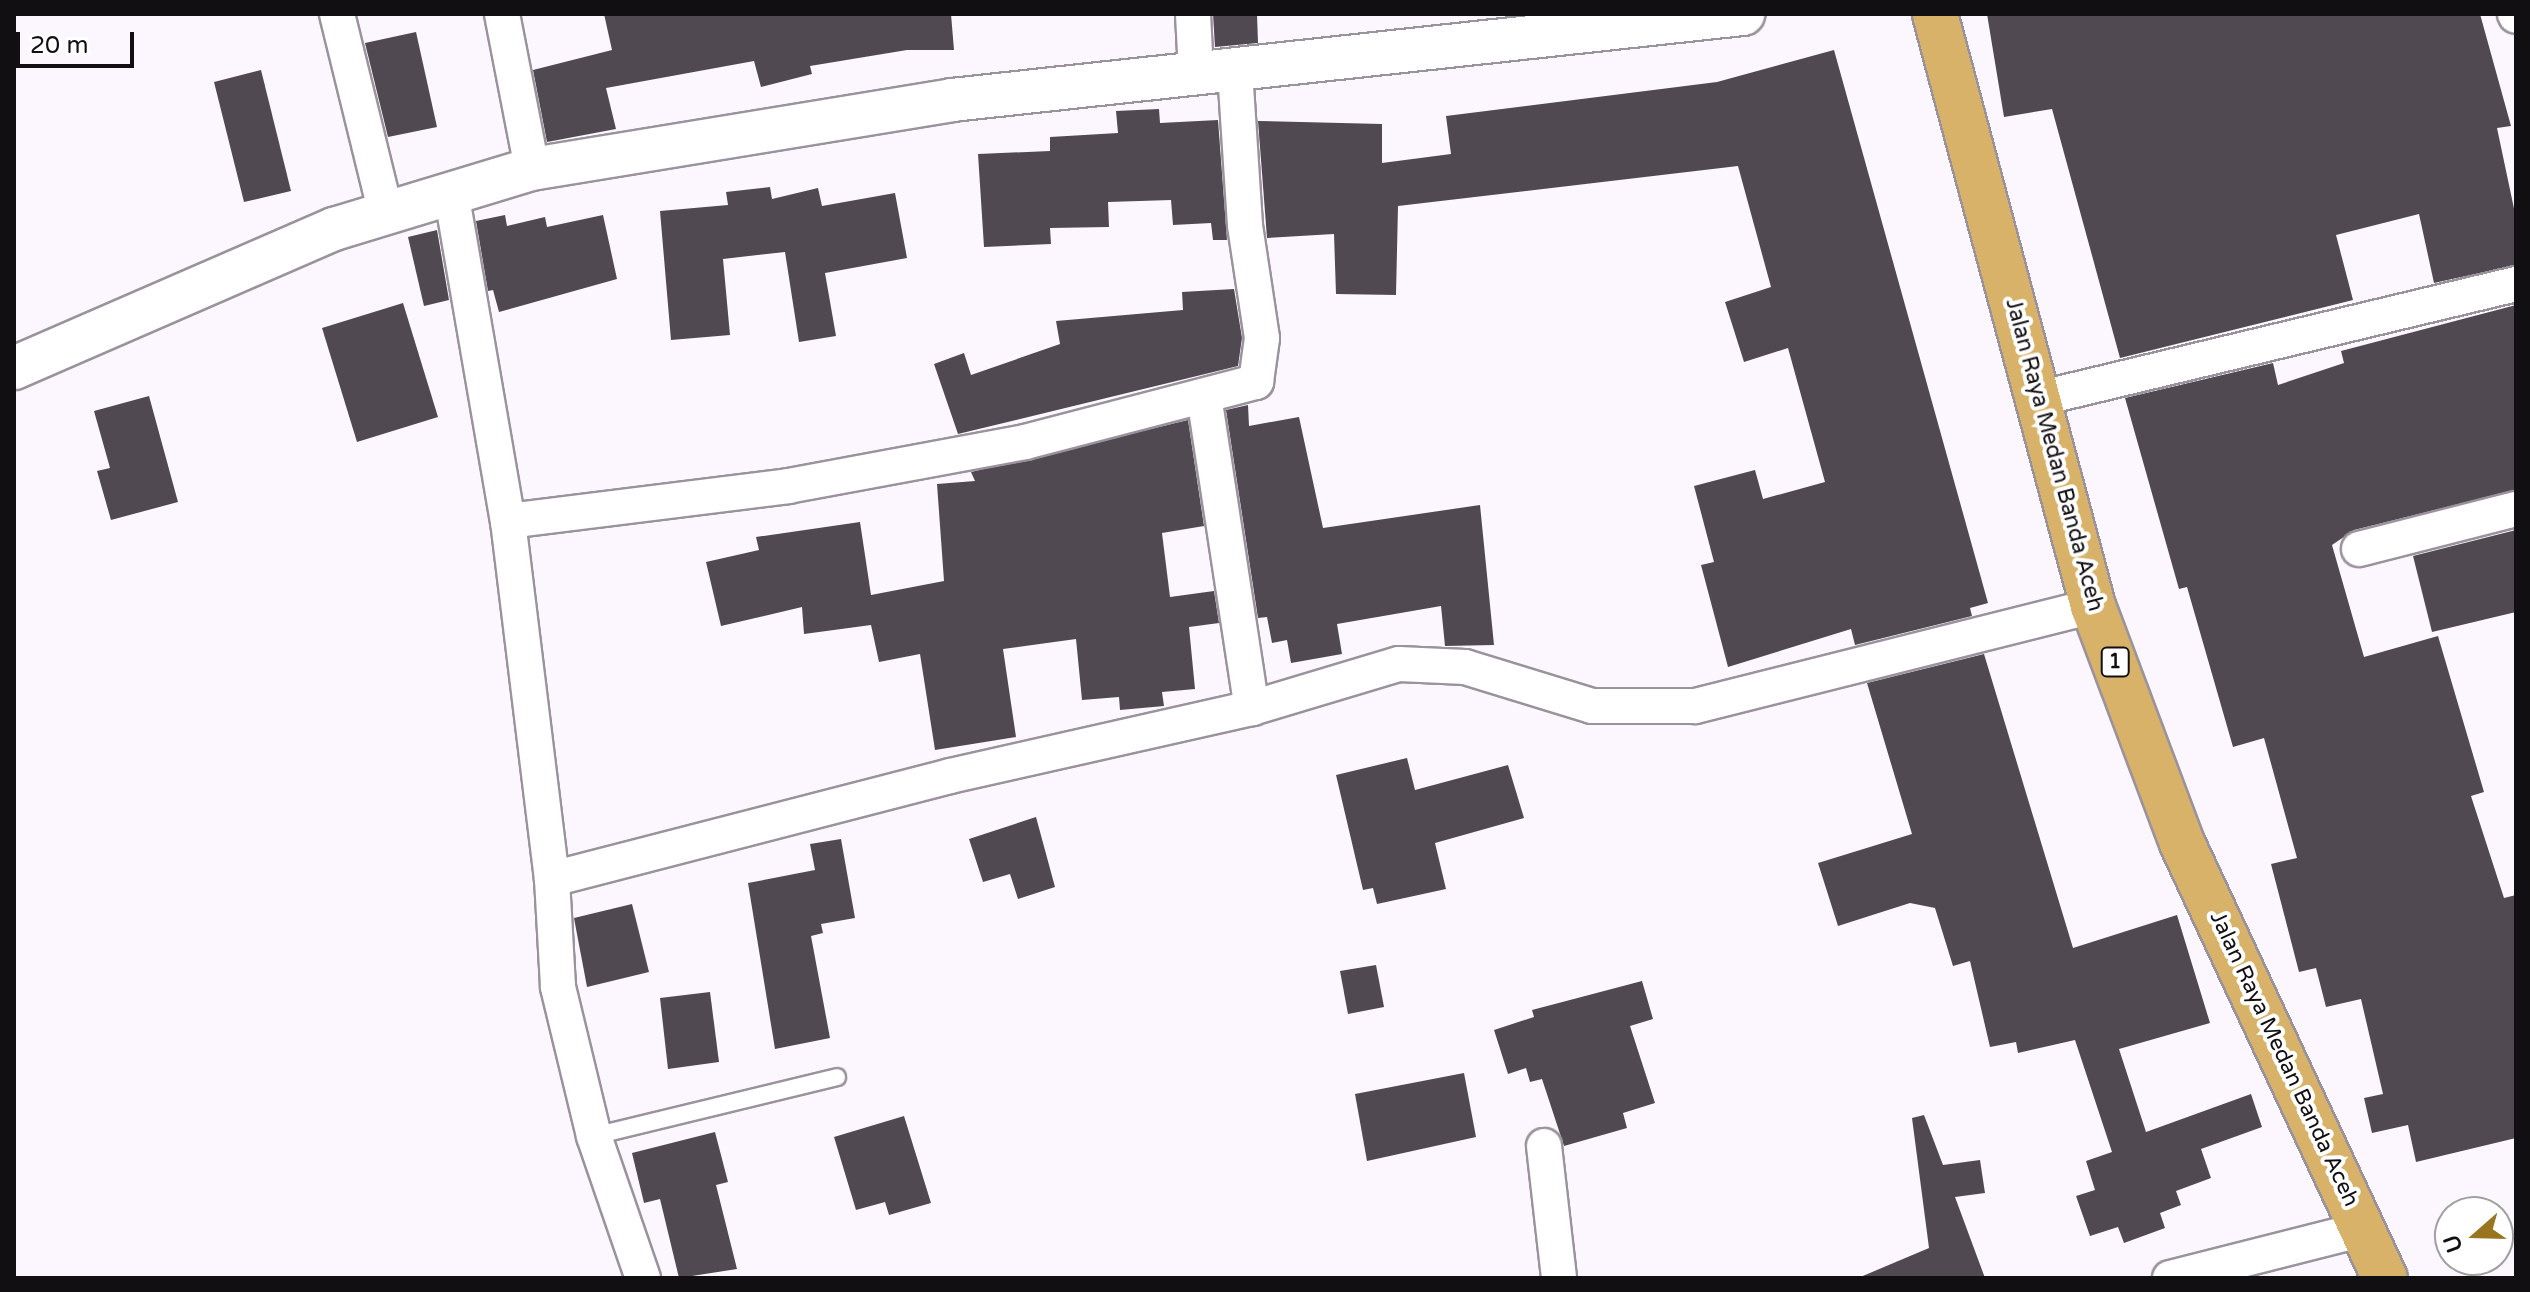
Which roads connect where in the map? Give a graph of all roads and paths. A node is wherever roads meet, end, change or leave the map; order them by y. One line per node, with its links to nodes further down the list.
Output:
1 (337, 14): 9 (street)
2 (502, 14): 7 (street)
3 (1193, 14): 6 (street)
4 (1743, 14): 6 (street)
5 (1935, 14): 13 (highway, Jalan Raya Medan Banda Aceh / 1)
6 (1216, 72): 7 (street); 12 (street)
7 (532, 169): 8 (street)
8 (451, 192): 9 (street); 15 (street)
9 (385, 209): 11 (street)
10 (2516, 284): 13 (street)
11 (14, 368)
12 (1204, 396): 15 (street); 18 (street)
13 (2037, 399): 17 (highway, Jalan Raya Medan Banda Aceh / 1)
14 (2516, 509): 16 (street)
15 (508, 521): 19 (street)
16 (2359, 549)
17 (2093, 606): 18 (street); 23 (highway, Jalan Raya Medan Banda Aceh / 1)
18 (1252, 708): 19 (street)
19 (552, 879): 21 (street)
20 (837, 1077): 21 (lane)
21 (594, 1136): 24 (street)
22 (1544, 1146): 25 (street)
23 (2363, 1229): 26 (street); 27 (highway, Jalan Raya Medan Banda Aceh / 1)
24 (643, 1278)
25 (1559, 1278)
26 (2170, 1278)
27 (2385, 1278)

